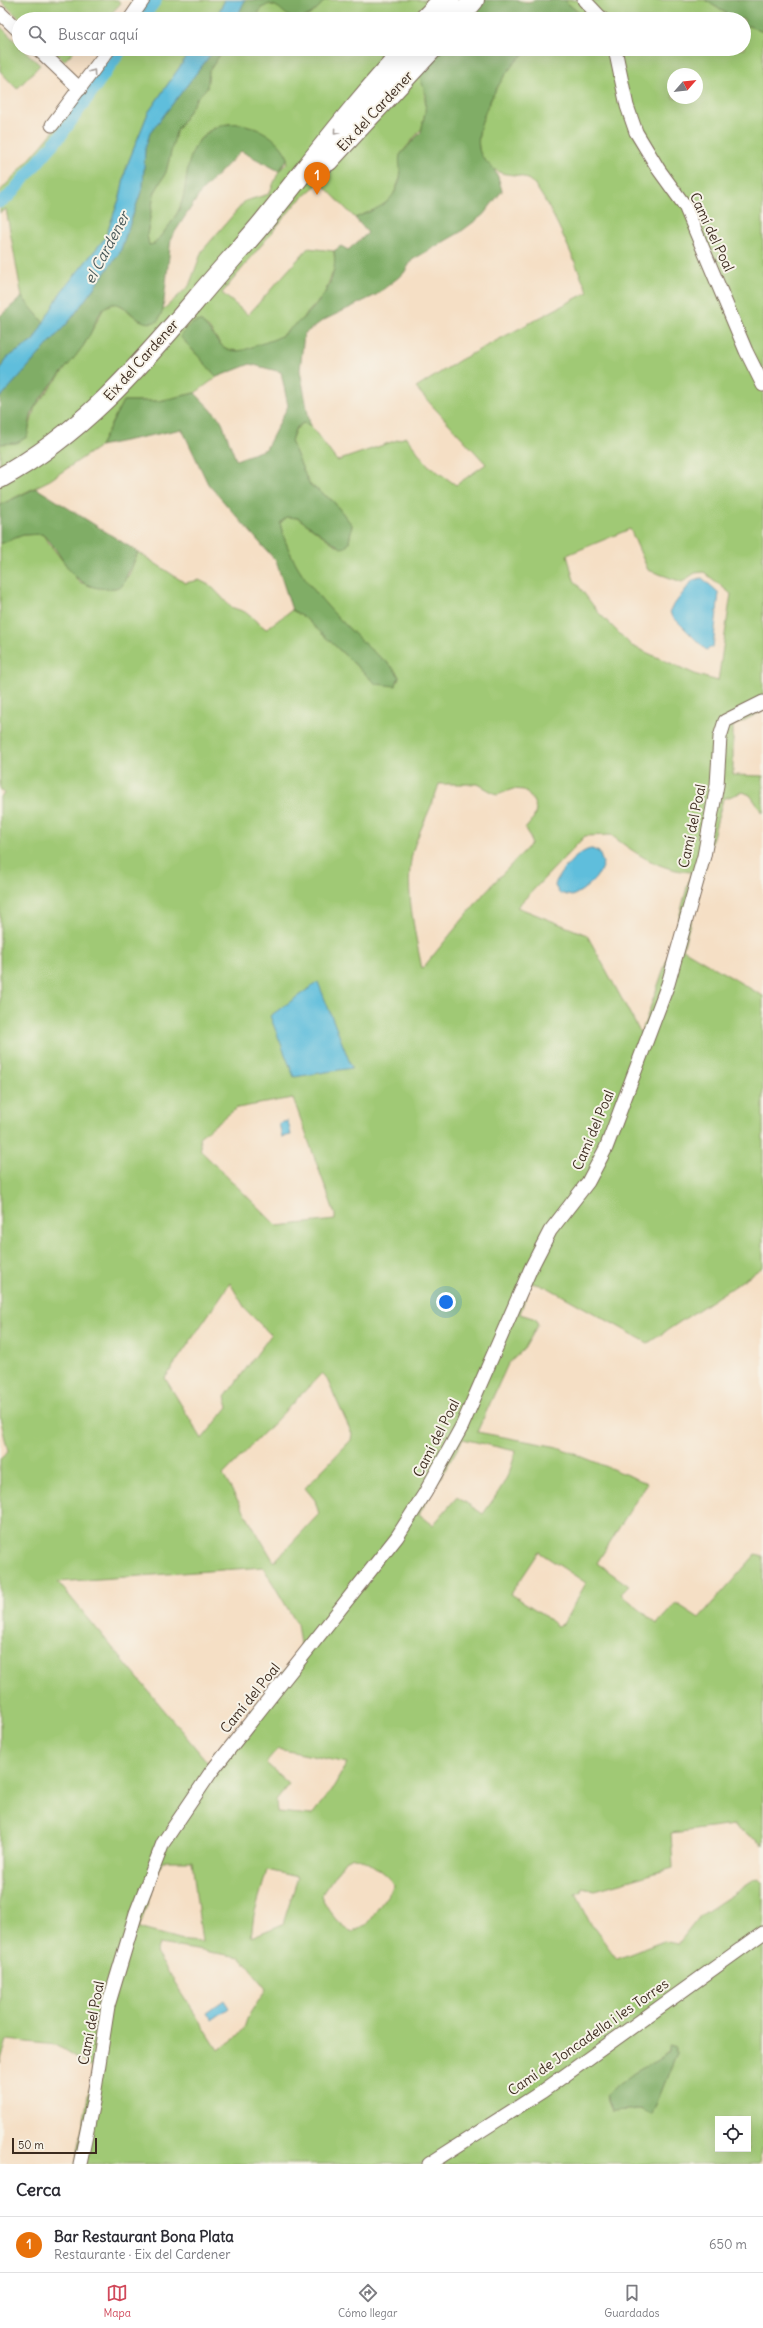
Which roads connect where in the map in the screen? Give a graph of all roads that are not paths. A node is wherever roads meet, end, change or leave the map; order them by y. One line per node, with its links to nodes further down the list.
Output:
1 (143, 0): 7 (street)
2 (440, 0): 8 (street)
3 (450, 0): 9 (main road)
4 (460, 0): 10 (street)
5 (474, 0): 11 (main road)
6 (584, 0): 12 (street)
7 (135, 12)
8 (429, 12)
9 (440, 12)
10 (451, 12)
11 (464, 12)
12 (595, 12)
13 (0, 13): 14 (street)
14 (12, 24)
15 (45, 56): 21 (street)
16 (104, 56): 21 (street, one-way to 16)
17 (399, 56): 24 (main road, Eix del Cardener, one-way to 24)
18 (412, 56): 22 (street)
19 (425, 56): 22 (main road, Eix del Cardener)
20 (616, 56): 25 (street, Camí del Poal)
21 (80, 89): 23 (street)
22 (368, 117): 24 (main road, Eix del Cardener)
23 (52, 125)
24 (264, 221): 26 (main road, Eix del Cardener)
25 (763, 385)
26 (0, 478)
27 (763, 702): 29 (street, Camí del Poal)
28 (763, 1933): 30 (street, Camí de Joncadella i les Torres)
29 (80, 2164)
30 (429, 2164)

